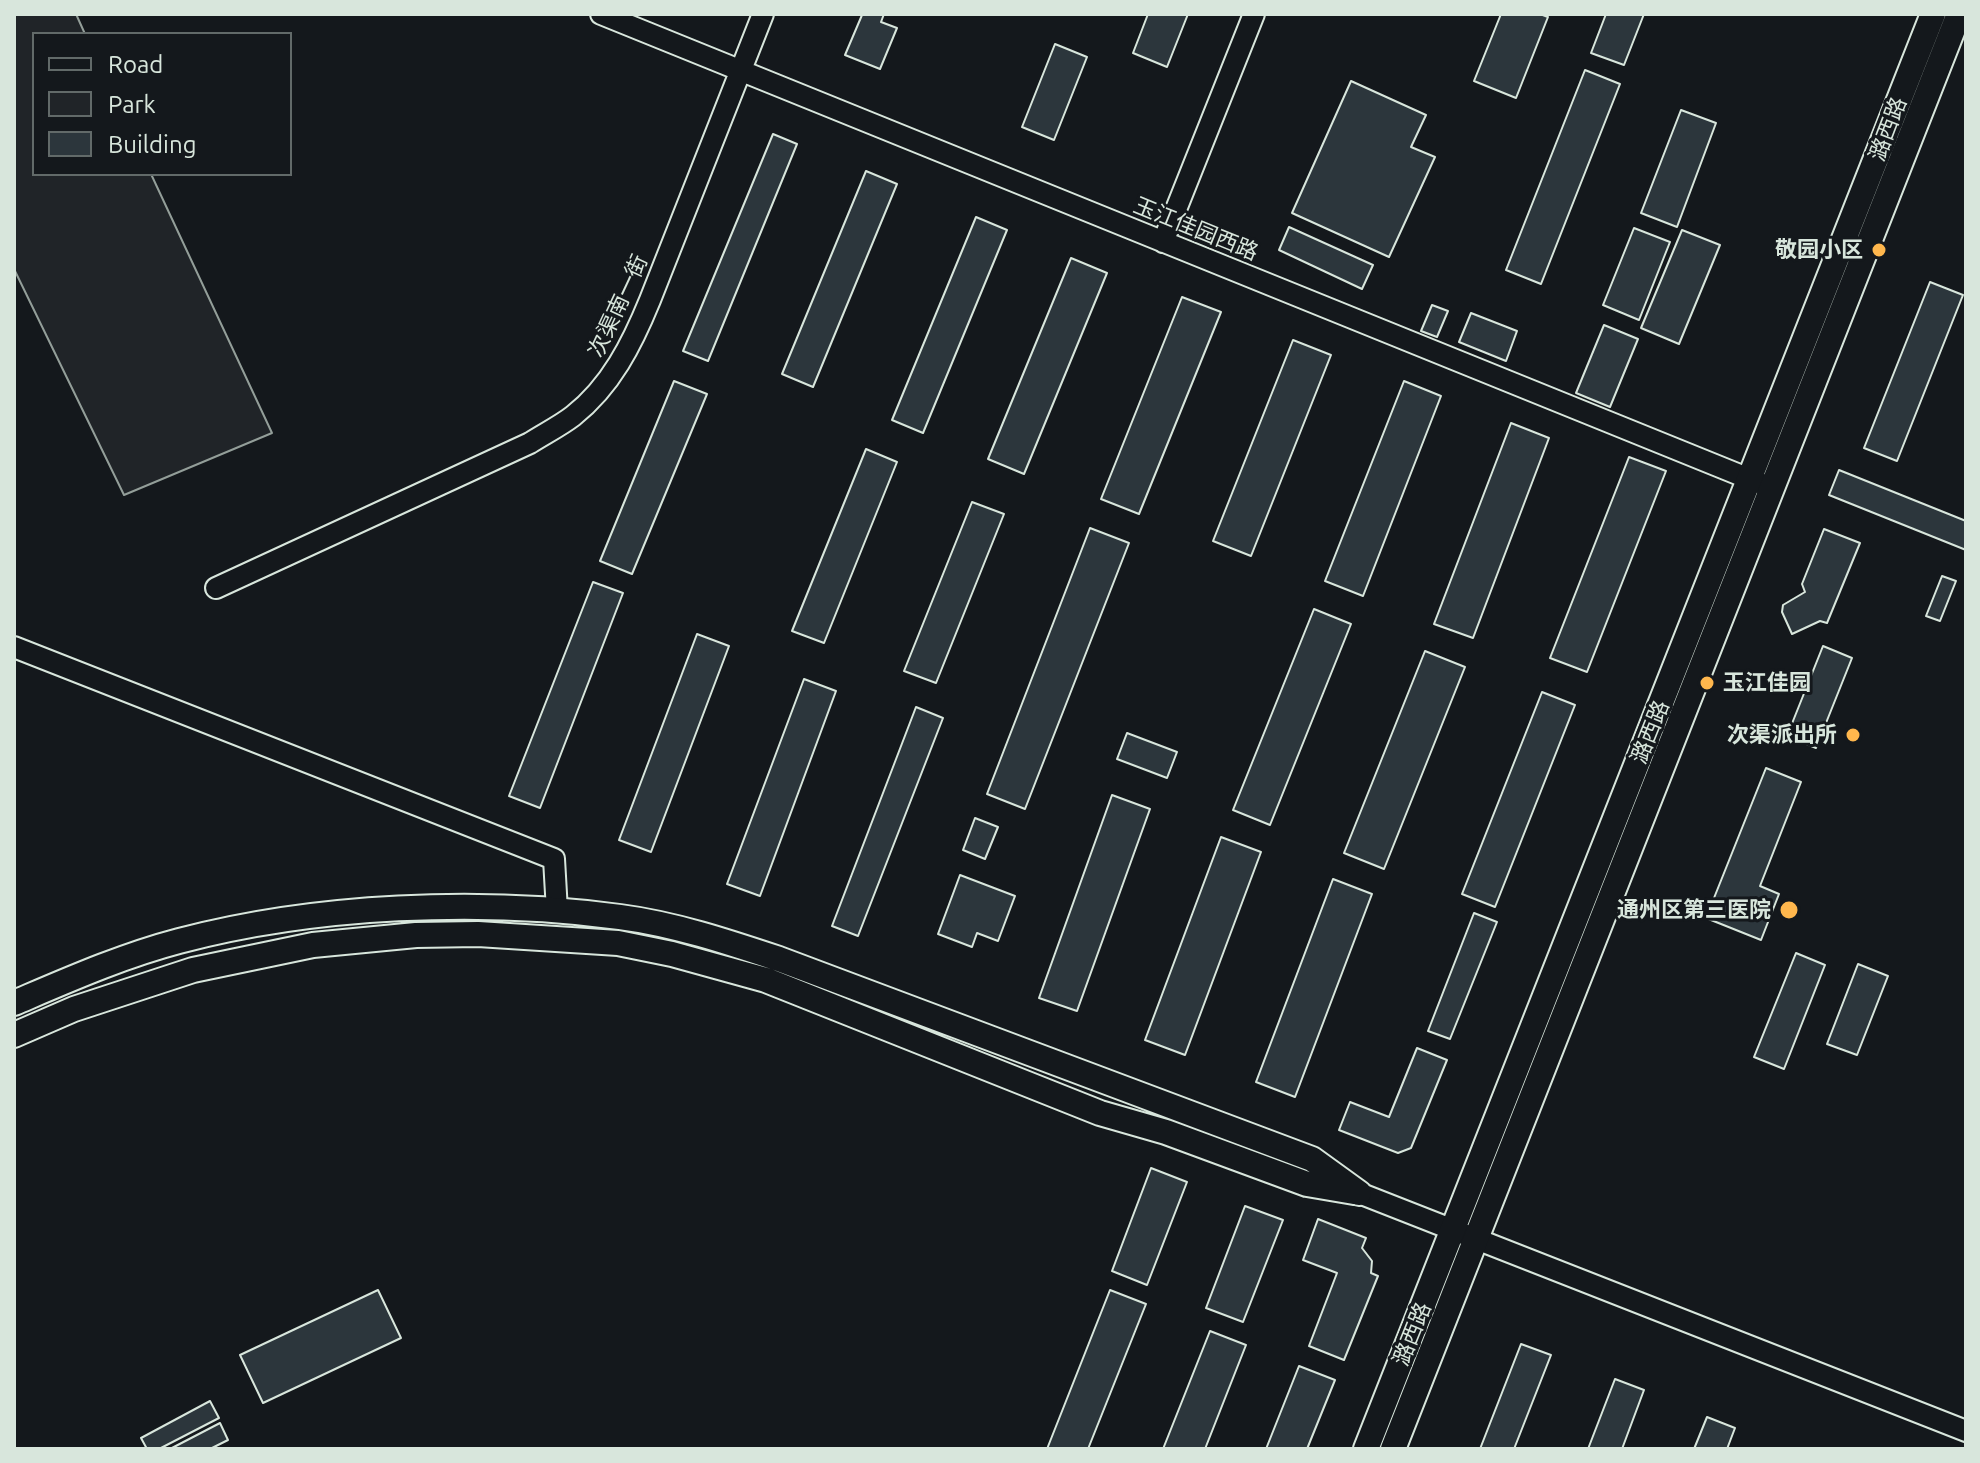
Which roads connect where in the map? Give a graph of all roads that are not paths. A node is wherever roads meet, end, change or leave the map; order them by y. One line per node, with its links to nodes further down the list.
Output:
1 (601, 14): 6 (street, 玉江佳园西路)
2 (763, 14): 6 (street, 次渠南一街)
3 (1254, 14): 7 (street)
4 (1933, 14): 8 (main road, 潞西路)
5 (1959, 14): 8 (main road, 潞西路)
6 (741, 71): 7 (street, 玉江佳园西路); 9 (street, 次渠南一街)
7 (1163, 242): 8 (street, 玉江佳园西路)
8 (1761, 484): 15 (main road, 潞西路)
9 (216, 588)
10 (14, 647): 11 (street)
11 (557, 911): 12 (main road); 14 (main road)
12 (14, 1003)
13 (14, 1035): 14 (main road)
14 (1359, 1193): 15 (street)
15 (1465, 1234): 16 (street); 17 (main road, 潞西路); 18 (main road, 潞西路)
16 (1966, 1431)
17 (1366, 1449)
18 (1393, 1449)

